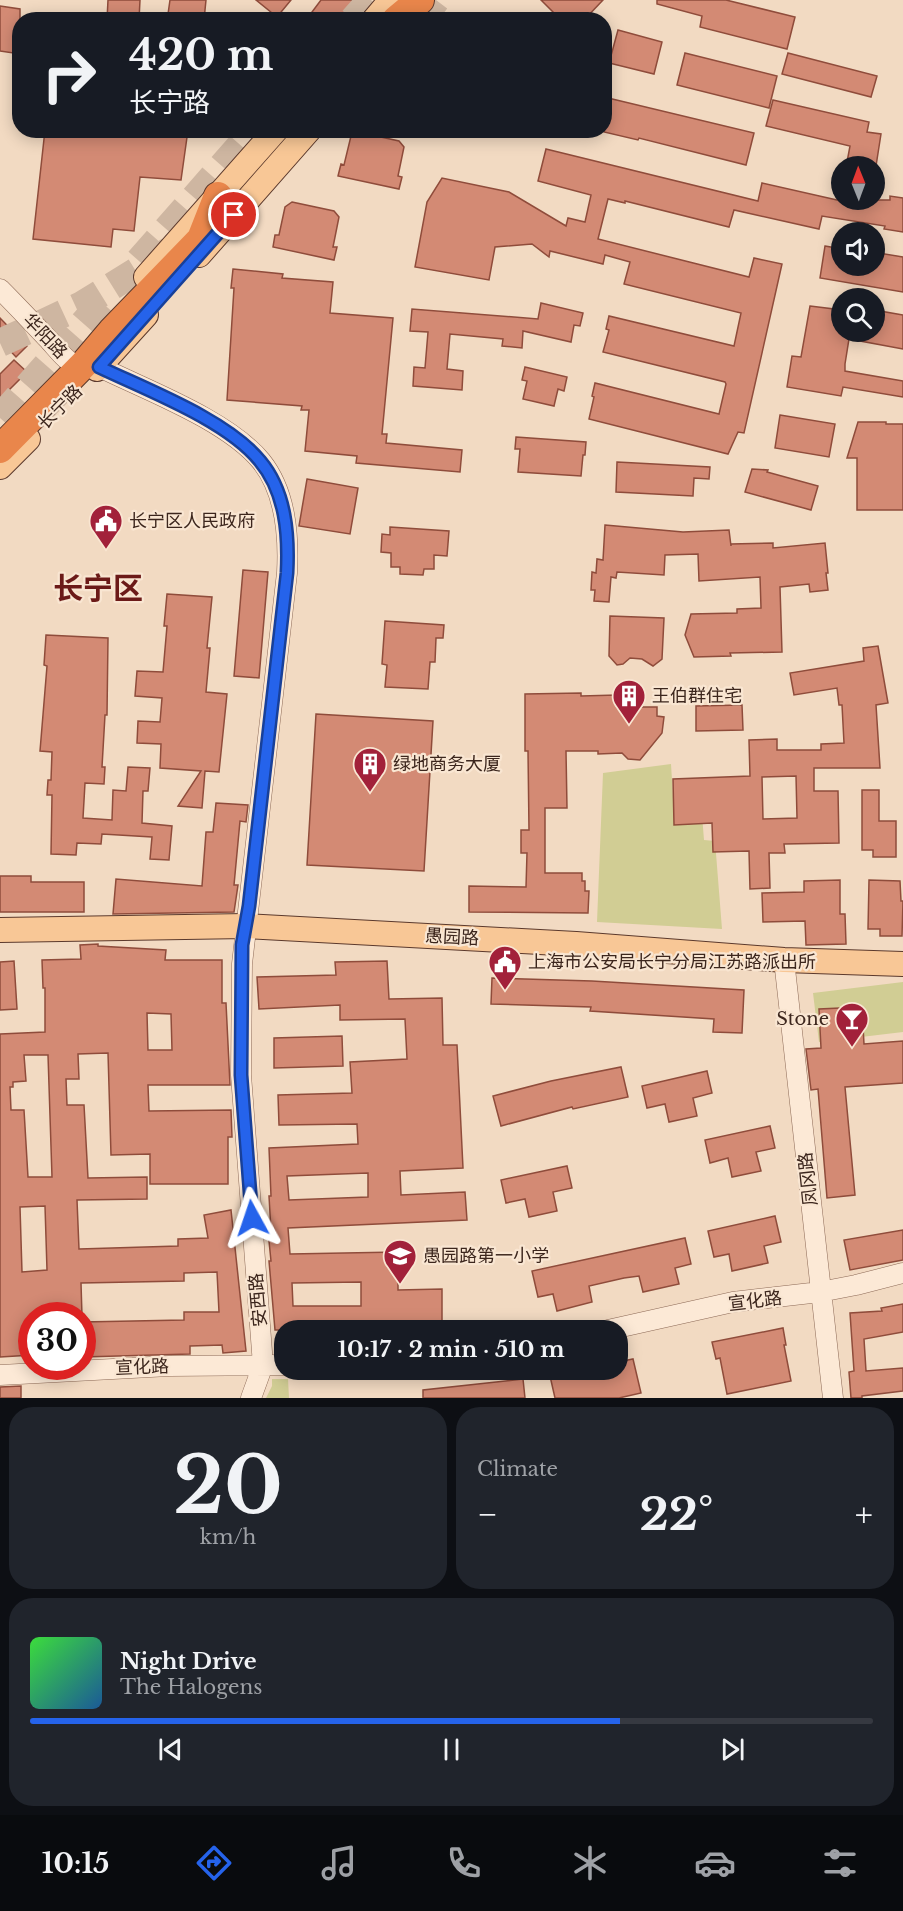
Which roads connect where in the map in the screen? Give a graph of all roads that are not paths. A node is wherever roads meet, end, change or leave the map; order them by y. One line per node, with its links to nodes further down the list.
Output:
1 (392, 0): 3 (main road)
2 (422, 0): 4 (highway)
3 (381, 12)
4 (406, 12)
5 (269, 138): 7 (main road)
6 (301, 138): 9 (main road, 长宁路)
7 (218, 196): 9 (highway)
8 (0, 289): 9 (street, 华阳路)
9 (85, 365): 10 (main road, 长宁路); 11 (highway); 12 (main road, 长宁路); 13 (street, 安西路)
10 (0, 435)
11 (0, 449)
12 (0, 467)
13 (246, 926): 14 (main road, 愚园路); 15 (main road, 愚园路); 20 (street, 安西路)
14 (0, 930)
15 (784, 960): 16 (main road, 愚园路); 18 (street, 凤冈路)
16 (903, 964)
17 (903, 1273): 18 (street, 宣化路)
18 (820, 1292): 19 (street, 宣化路); 24 (street, 凤冈路)
19 (628, 1326)
20 (263, 1365): 21 (street, 宣化路); 22 (street, 宣化路); 23 (street, 安西路)
21 (274, 1365)
22 (0, 1375)
23 (251, 1398)
24 (833, 1398)

